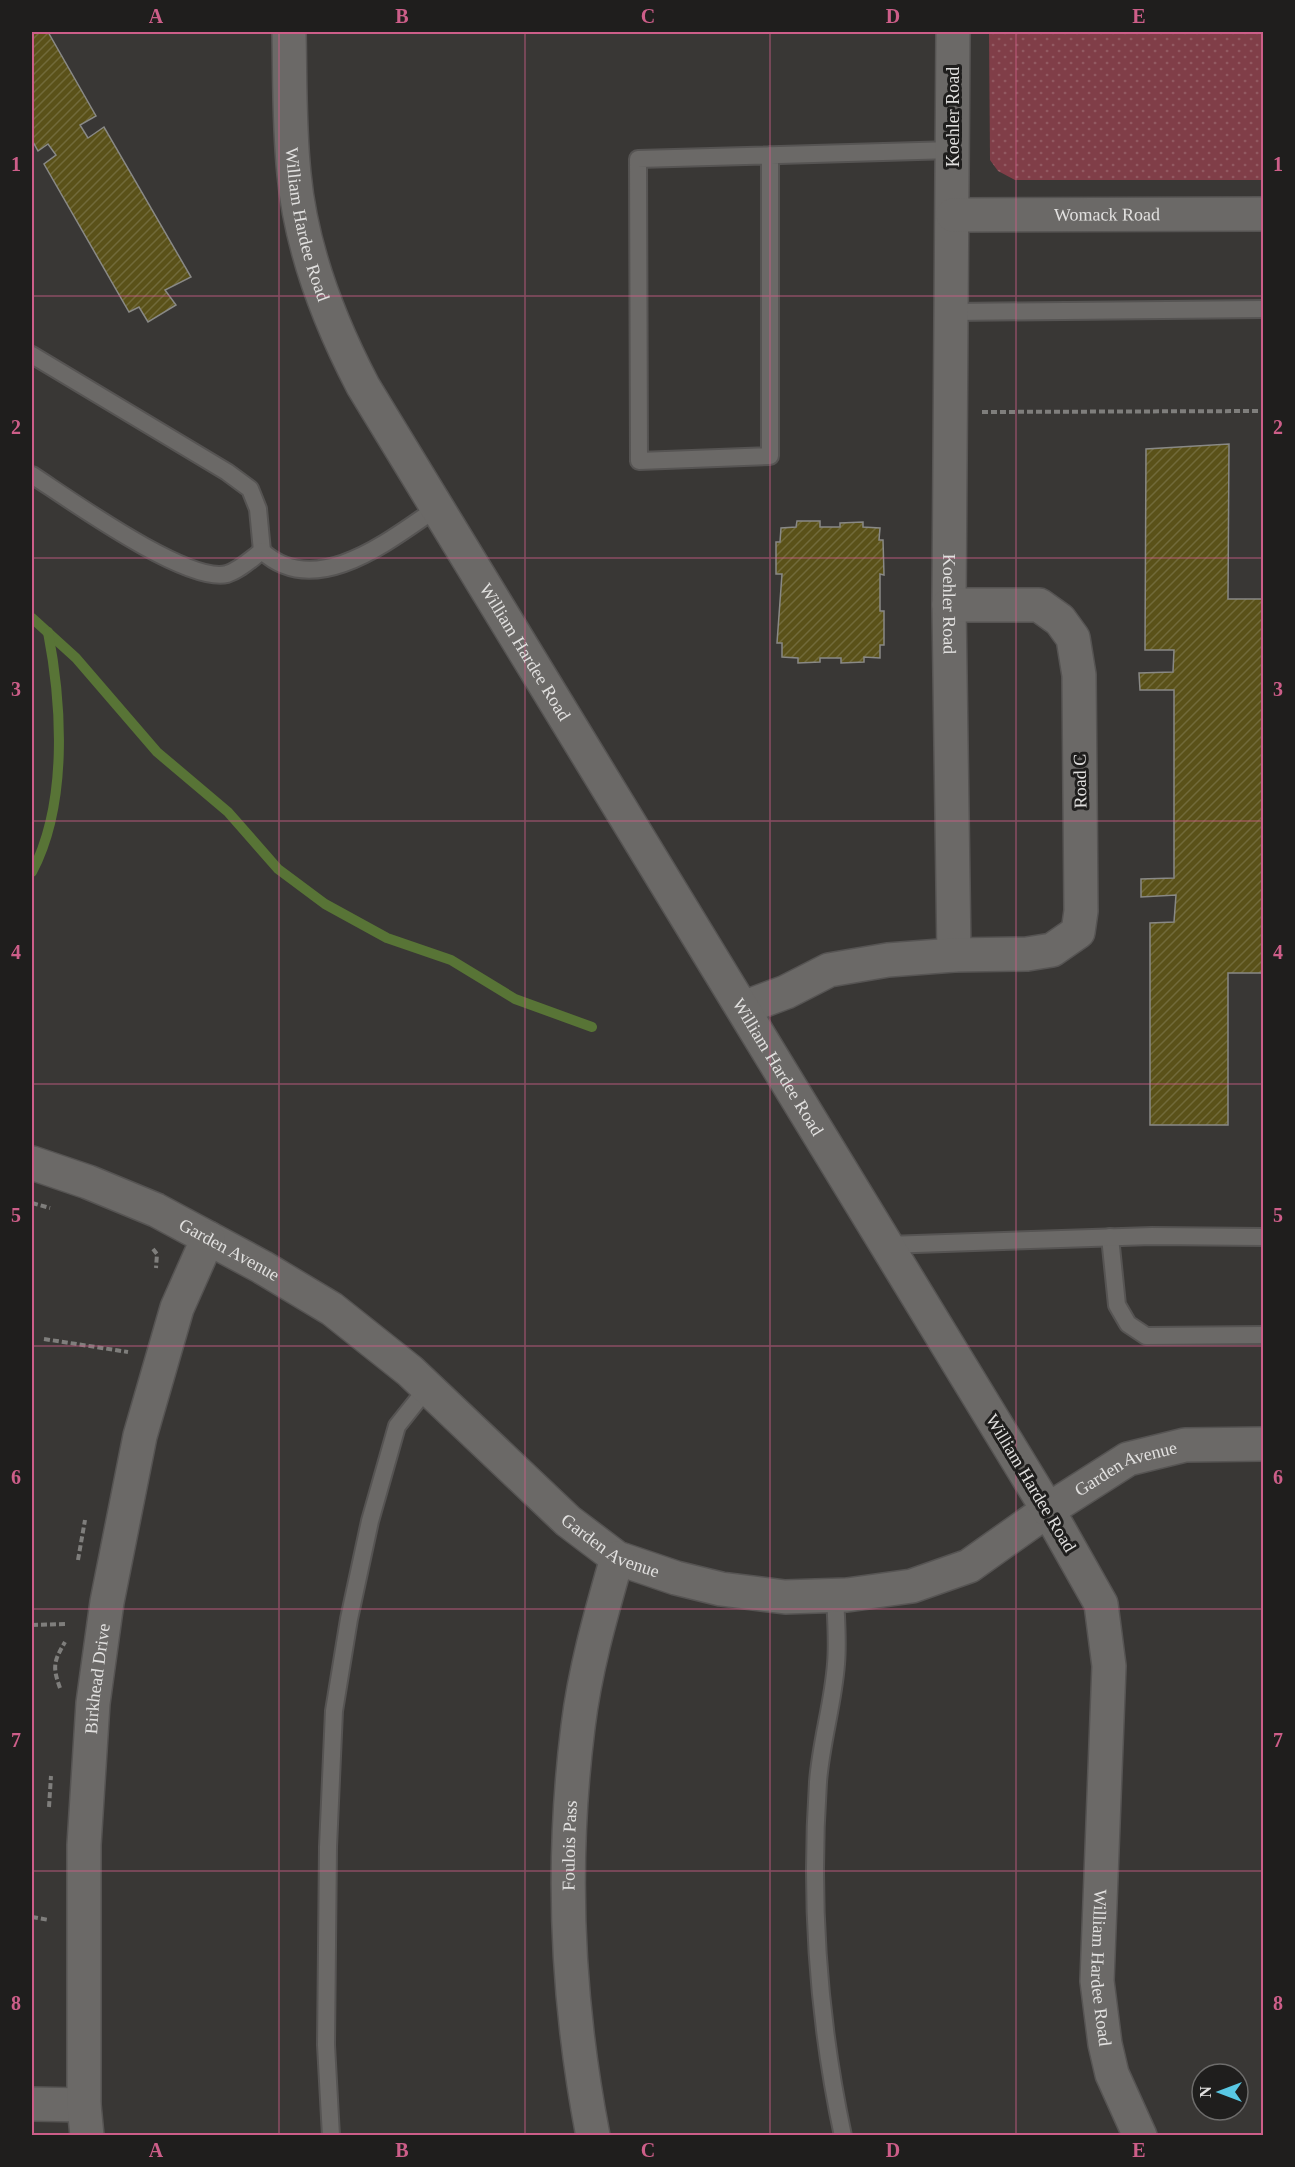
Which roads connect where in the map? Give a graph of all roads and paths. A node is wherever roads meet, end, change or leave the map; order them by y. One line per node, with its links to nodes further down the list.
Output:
1 (289, 32): 13 (street, William Hardee Road)
2 (953, 32): 3 (street, Koehler Road)
3 (953, 150): 4 (lane); 6 (street, Koehler Road)
4 (770, 155): 4 (lane)
5 (1263, 214): 6 (street, Womack Road)
6 (953, 215): 8 (street, Koehler Road)
7 (1263, 309): 8 (lane)
8 (952, 312): 11 (street, Koehler Road)
9 (32, 355): 14 (lane)
10 (1263, 411): 11 (path)
11 (951, 412): 15 (street, Koehler Road)
12 (32, 475): 14 (lane)
13 (437, 507): 14 (lane); 17 (street, William Hardee Road)
14 (262, 552)
15 (950, 605): 16 (street, Koehler Road); 16 (street, Road C)
16 (954, 955): 17 (street)
17 (743, 1008): 22 (street, William Hardee Road)
18 (32, 1163): 20 (street, Garden Avenue)
19 (1110, 1237): 21 (lane); 22 (lane); 23 (lane)
20 (208, 1238): 26 (street, Garden Avenue); 36 (street, Birkhead Drive)
21 (1263, 1238)
22 (887, 1245): 28 (street, William Hardee Road)
23 (1263, 1335)
24 (44, 1339): 25 (path)
25 (128, 1352)
26 (428, 1387): 29 (street, Garden Avenue); 37 (lane)
27 (1263, 1444): 28 (street, Garden Avenue)
28 (1048, 1510): 30 (street, Garden Avenue); 40 (street, William Hardee Road)
29 (617, 1558): 30 (street, Garden Avenue); 38 (street, Foulois Pass)
30 (835, 1596): 39 (lane)
31 (67, 1624): 32 (path)
32 (32, 1625)
33 (32, 1917): 34 (path)
34 (49, 1920)
35 (32, 2104): 36 (street)
36 (86, 2120)
37 (331, 2136)
38 (593, 2136)
39 (843, 2136)
40 (1140, 2136)

